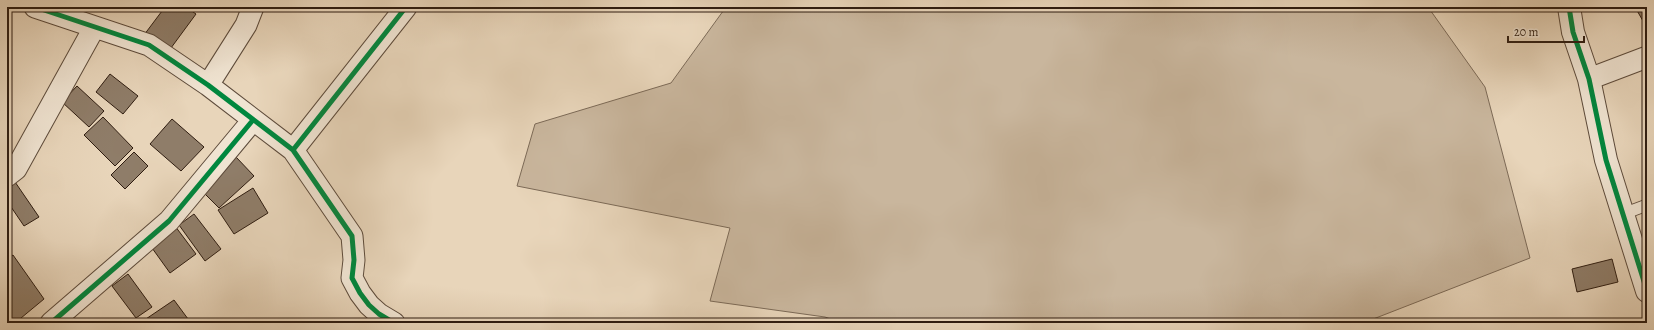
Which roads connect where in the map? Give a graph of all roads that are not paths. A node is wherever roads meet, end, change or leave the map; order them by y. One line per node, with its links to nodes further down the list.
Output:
1 (35, 7): 5 (street)
2 (253, 7): 8 (street)
3 (406, 7): 10 (street)
4 (1570, 7): 7 (street)
5 (94, 28): 8 (street); 11 (street)
6 (1647, 57): 7 (street)
7 (1589, 79): 13 (street)
8 (208, 85): 9 (street)
9 (253, 120): 10 (street); 15 (street)
10 (293, 150): 16 (street)
11 (7, 176)
12 (1647, 205): 13 (lane)
13 (1623, 214): 14 (street)
14 (1647, 291)
15 (51, 323)
16 (394, 323)

